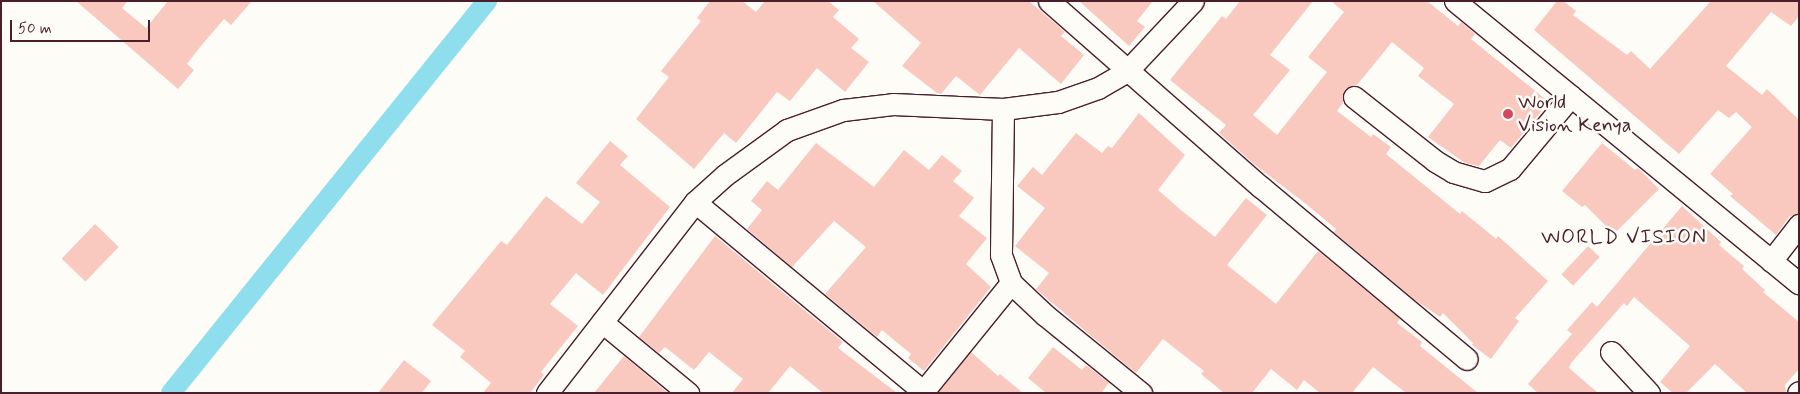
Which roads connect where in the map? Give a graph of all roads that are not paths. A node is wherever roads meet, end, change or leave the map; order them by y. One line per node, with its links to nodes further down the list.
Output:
1 (1049, 1): 4 (street)
2 (1193, 1): 4 (street)
3 (1455, 1): 5 (street)
4 (1127, 71): 7 (street); 15 (street)
5 (1571, 96): 6 (street); 10 (street)
6 (1354, 97)
7 (1003, 109): 8 (street); 11 (street)
8 (695, 202): 13 (street); 16 (street)
9 (1799, 225): 10 (street)
10 (1771, 261): 12 (street)
11 (1011, 283): 16 (street); 19 (street)
12 (1799, 284)
13 (602, 322): 17 (street); 18 (street)
14 (1611, 352): 20 (street)
15 (1467, 359)
16 (923, 392)
17 (547, 393)
18 (688, 393)
19 (1141, 393)
20 (1649, 393)

